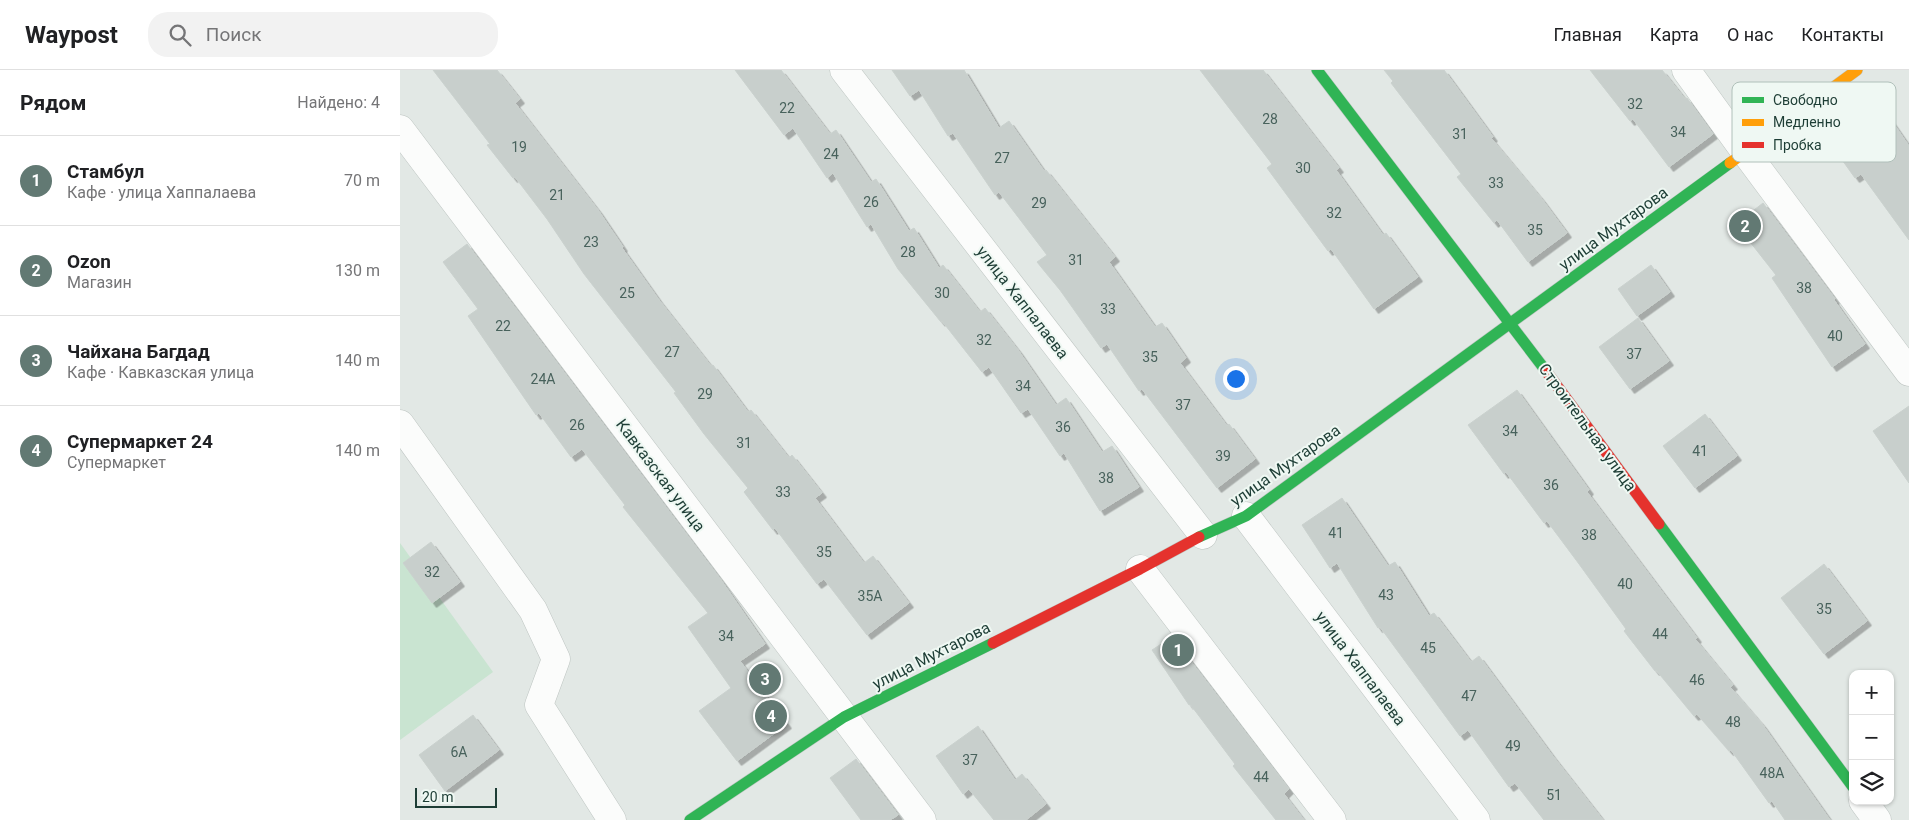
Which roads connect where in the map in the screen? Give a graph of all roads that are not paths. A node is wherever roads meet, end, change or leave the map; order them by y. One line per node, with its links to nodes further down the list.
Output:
1 (844, 70): 14 (street, улица Хаппалаева)
2 (1316, 70): 10 (street, Строительная улица)
3 (1686, 70): 7 (street)
4 (1857, 70): 5 (street, улица Мухтарова)
5 (1841, 82)
6 (400, 129): 16 (street, Кавказская улица)
7 (1732, 133)
8 (1732, 162): 10 (street, улица Мухтарова)
9 (1753, 162): 11 (street)
10 (1510, 322): 13 (street, улица Мухтарова); 17 (street, Строительная улица)
11 (1909, 372)
12 (400, 424): 19 (street)
13 (1246, 516): 14 (street, улица Мухтарова); 23 (street, улица Хаппалаева)
14 (1203, 535): 15 (street, улица Мухтарова)
15 (1140, 569): 16 (street, улица Мухтарова); 22 (street)
16 (844, 717): 20 (street, улица Мухтарова); 21 (street, Кавказская улица)
17 (1849, 782)
18 (1866, 805): 24 (street)
19 (612, 820)
20 (690, 820)
21 (922, 820)
22 (1332, 820)
23 (1476, 820)
24 (1877, 820)

